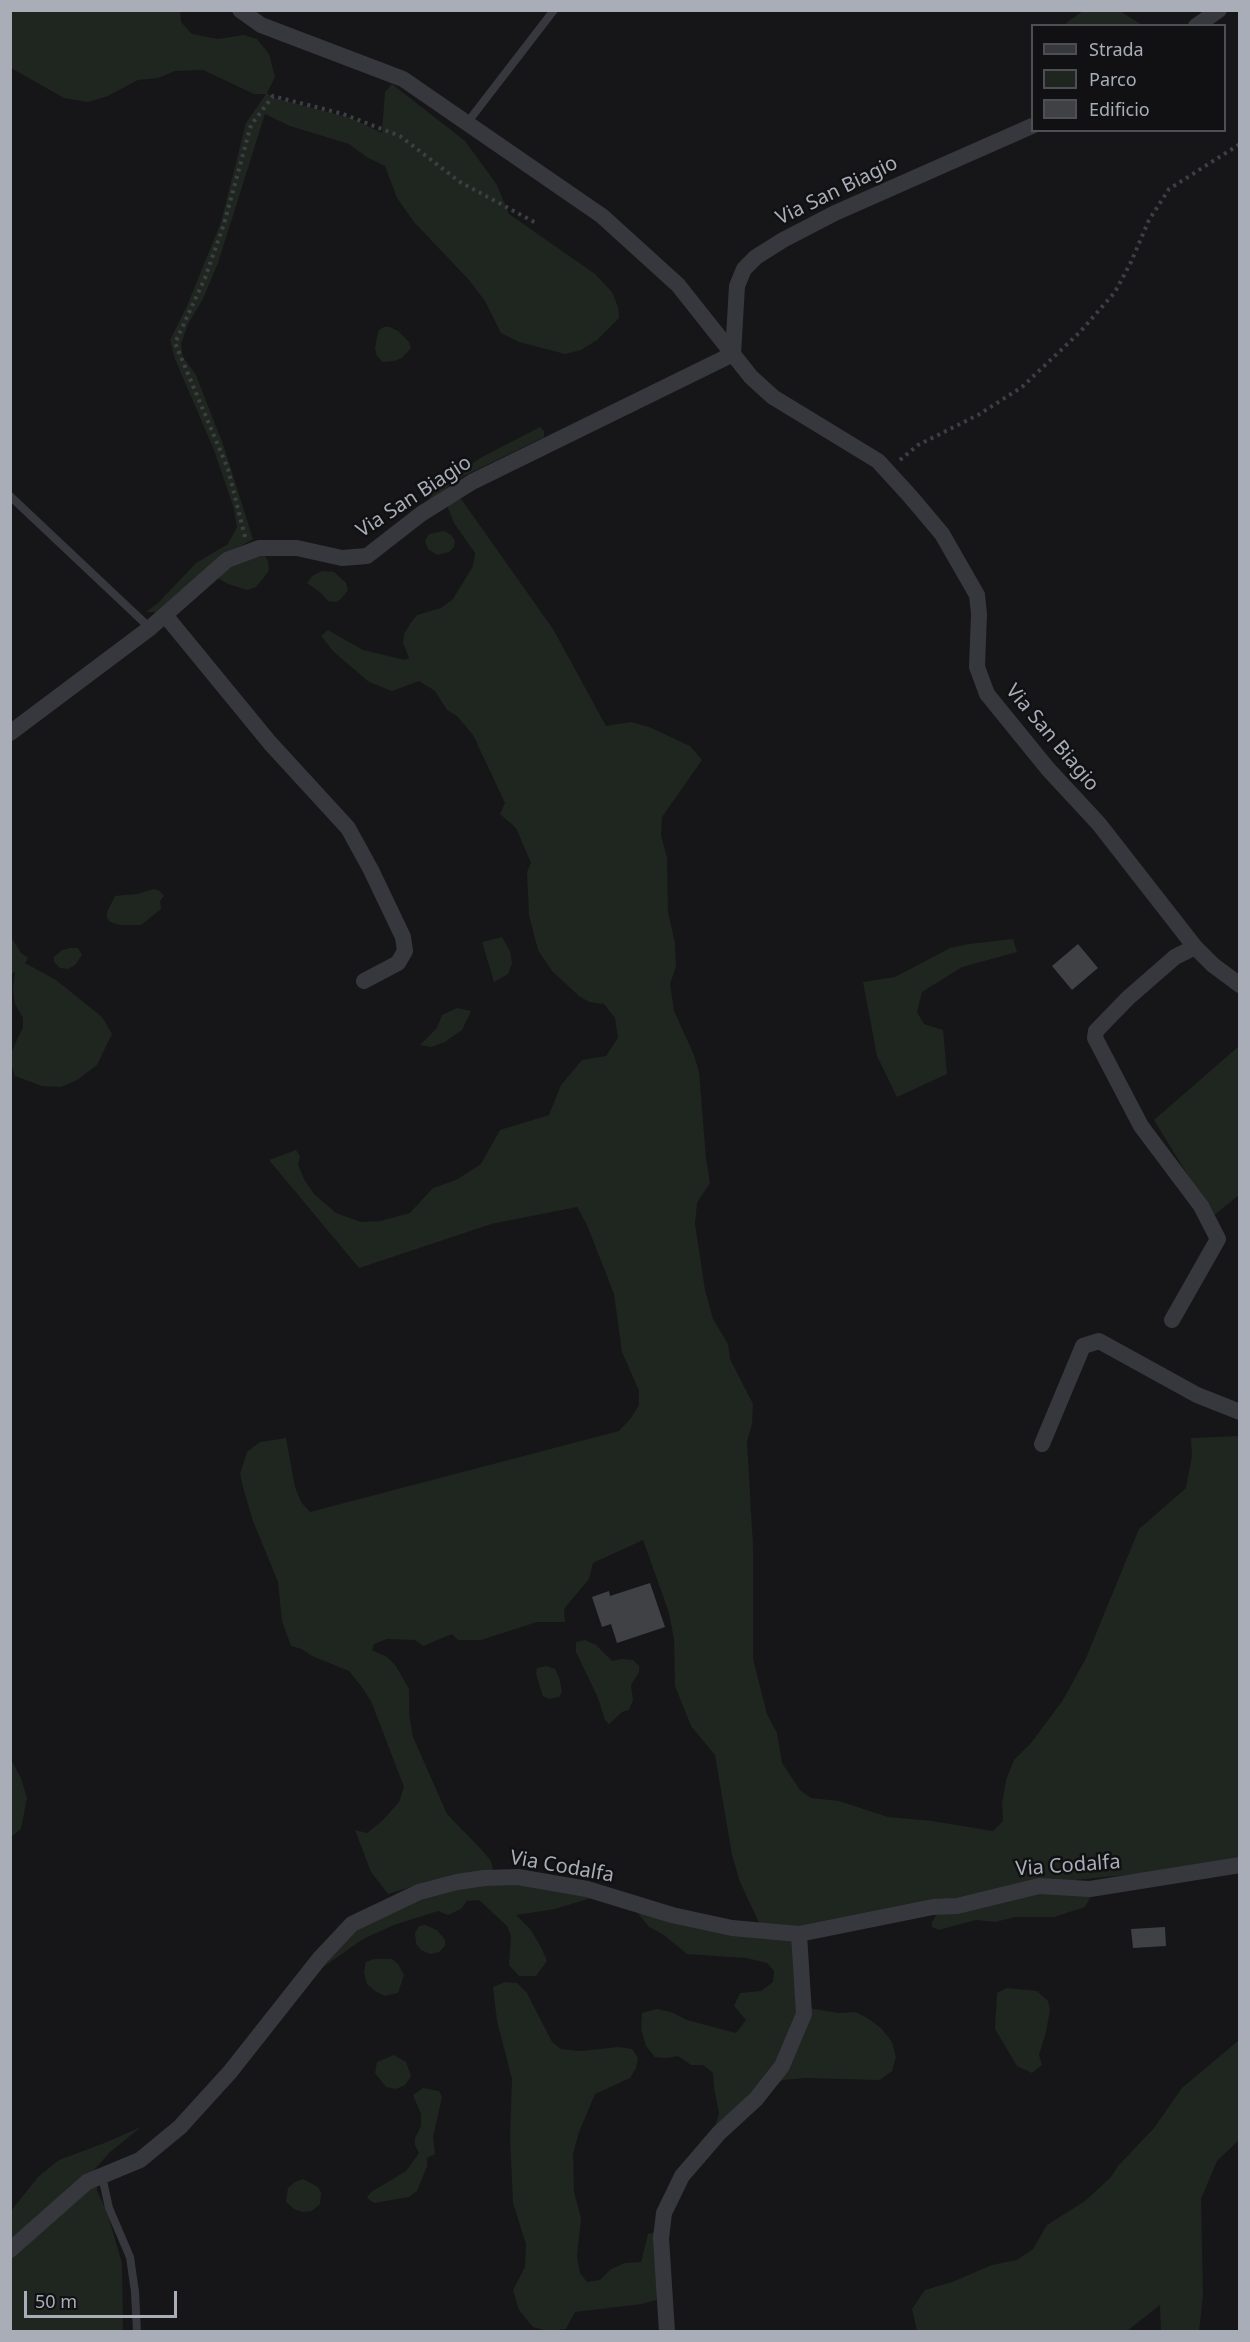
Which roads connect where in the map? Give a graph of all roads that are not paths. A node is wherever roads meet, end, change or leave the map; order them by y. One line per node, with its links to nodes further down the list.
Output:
1 (240, 10): 5 (street, Via San Biagio)
2 (554, 10): 5 (lane)
3 (1218, 10): 4 (street)
4 (1199, 24)
5 (467, 123): 7 (street, Via San Biagio)
6 (1031, 126): 7 (street, Via San Biagio)
7 (733, 354): 9 (street, Via San Biagio); 12 (street, Via San Biagio)
8 (10, 496): 10 (lane)
9 (165, 615): 10 (street, Via San Biagio); 13 (street)
10 (150, 628): 11 (street, Via San Biagio)
11 (10, 733)
12 (1195, 947): 14 (street, Via San Biagio); 15 (street)
13 (364, 981)
14 (1239, 985)
15 (1172, 1320)
16 (1239, 1412): 17 (street)
17 (1042, 1444)
18 (1239, 1865): 19 (street, Via Codalfa)
19 (799, 1934): 20 (street, Via Codalfa); 23 (street)
20 (102, 2176): 21 (street, Via Codalfa); 22 (lane)
21 (10, 2250)
22 (137, 2331)
23 (667, 2331)

